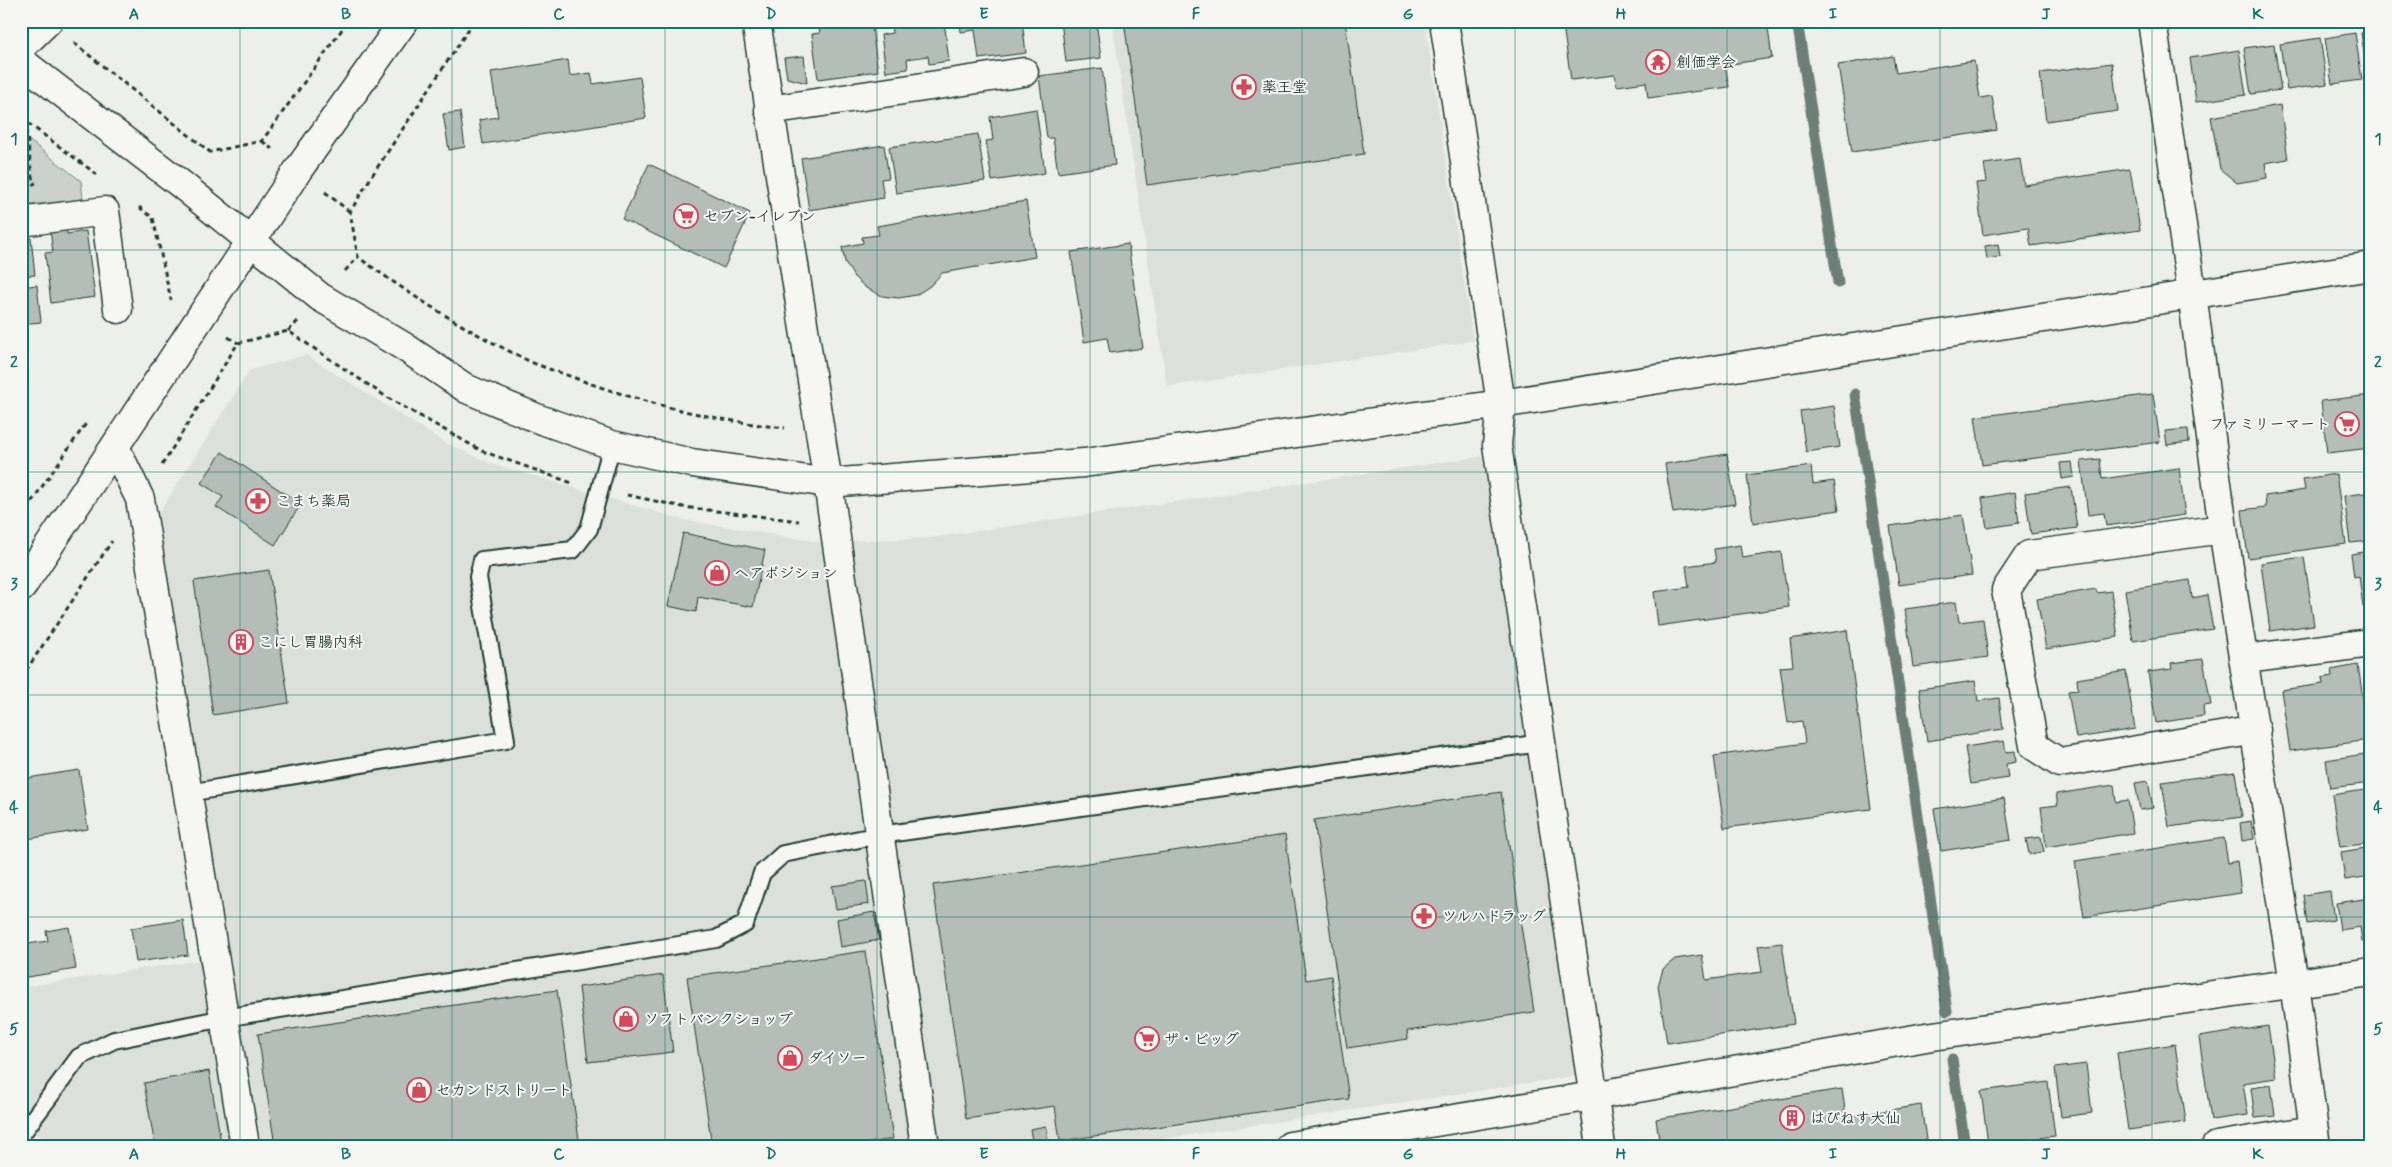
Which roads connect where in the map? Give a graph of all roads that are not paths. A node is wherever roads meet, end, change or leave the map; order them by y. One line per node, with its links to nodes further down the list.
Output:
1 (48, 21): 6 (street)
2 (404, 21): 11 (street)
3 (756, 21): 9 (street)
4 (1444, 21): 15 (street)
5 (2152, 21): 13 (street)
6 (21, 48)
7 (21, 61): 11 (street)
8 (1024, 72): 9 (street)
9 (768, 110): 18 (street)
10 (21, 222): 14 (street)
11 (252, 241): 16 (street); 17 (street)
12 (2371, 266): 13 (street)
13 (2192, 293): 15 (street); 19 (street)
14 (118, 309)
15 (1501, 404): 18 (street); 24 (street)
16 (612, 445): 18 (street); 25 (lane)
17 (114, 448): 20 (street); 25 (street)
18 (828, 483): 26 (street)
19 (2223, 529): 22 (street); 23 (street)
20 (21, 588)
21 (2371, 643): 22 (street)
22 (2245, 659): 23 (street)
23 (2256, 730): 28 (street)
24 (1541, 743): 26 (lane); 30 (street)
25 (188, 792): 29 (street)
26 (880, 835): 29 (lane); 34 (street)
27 (2371, 972): 28 (street)
28 (2294, 983): 30 (street); 32 (street)
29 (224, 1018): 31 (lane); 33 (street)
30 (1593, 1096): 35 (street); 36 (street)
31 (21, 1135)
32 (2315, 1138): 37 (street)
33 (245, 1146)
34 (925, 1146)
35 (1290, 1146)
36 (1601, 1146)
37 (2216, 1146)

